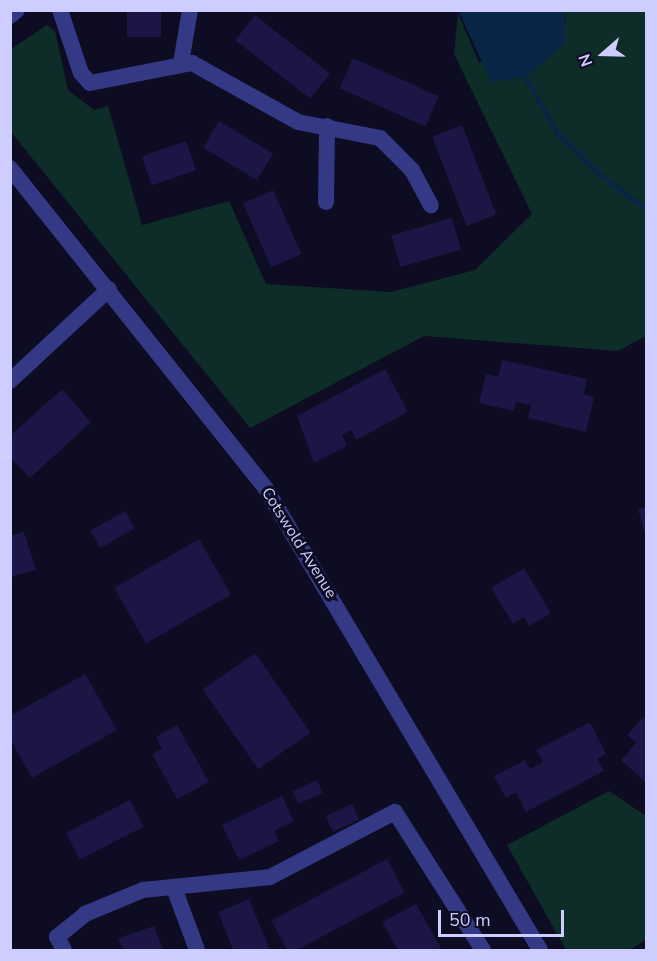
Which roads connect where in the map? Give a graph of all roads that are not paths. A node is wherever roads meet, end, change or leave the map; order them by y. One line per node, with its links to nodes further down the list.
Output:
1 (17, 10): 4 (street)
2 (60, 10): 5 (street)
3 (190, 10): 5 (street)
4 (10, 16)
5 (181, 63): 6 (street)
6 (327, 126): 8 (street); 9 (street)
7 (10, 168): 10 (street, Cotswold Avenue)
8 (326, 202)
9 (431, 205)
10 (109, 289): 11 (street); 16 (street, Cotswold Avenue)
11 (10, 381)
12 (174, 888): 13 (street); 14 (street); 15 (street)
13 (64, 951)
14 (197, 951)
15 (483, 951)
16 (540, 951)

